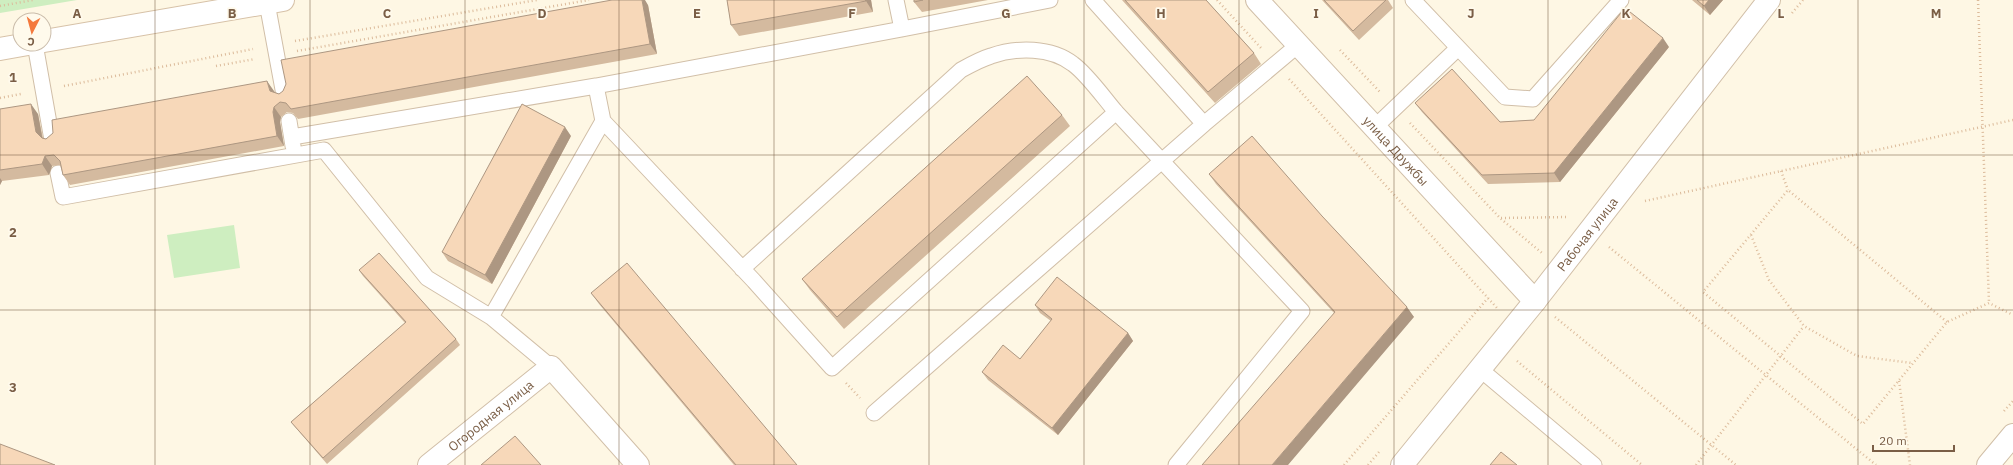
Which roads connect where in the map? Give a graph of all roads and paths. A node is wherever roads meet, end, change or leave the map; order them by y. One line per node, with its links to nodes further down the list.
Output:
1 (33, 0): 13 (path)
2 (588, 0): 22 (path)
3 (896, 0): 14 (lane)
4 (1050, 0): 14 (lane)
5 (1093, 0): 32 (lane)
6 (1217, 0): 23 (path)
7 (1257, 0): 16 (street, улица Дружбы)
8 (1413, 0): 19 (lane)
9 (1621, 0): 19 (lane)
10 (1769, 0): 53 (street, Рабочая улица)
11 (1978, 0): 34 (path)
12 (272, 1): 15 (street); 22 (lane)
13 (0, 6)
14 (902, 29): 25 (lane)
15 (52, 40)
16 (1298, 44): 23 (lane); 33 (street, улица Дружбы)
17 (1336, 45): 27 (path)
18 (12, 47): 20 (street)
19 (1458, 48): 27 (lane)
20 (0, 49)
21 (36, 52): 37 (lane)
22 (277, 55): 24 (path); 26 (lane)
23 (1275, 64): 32 (lane); 51 (path)
24 (216, 66)
25 (596, 86): 31 (lane); 35 (lane)
26 (284, 95)
27 (1395, 108): 33 (lane); 46 (path)
28 (1116, 112): 40 (lane); 50 (lane); 63 (lane)
29 (2013, 120): 34 (path)
30 (289, 121): 36 (lane)
31 (603, 121): 50 (lane); 56 (lane)
32 (1204, 124): 40 (lane)
33 (1375, 127): 53 (street, улица Дружбы)
34 (1983, 127): 41 (path); 52 (path)
35 (320, 132): 36 (lane); 38 (lane)
36 (292, 137): 39 (lane)
37 (52, 140)
38 (324, 150): 39 (lane); 56 (lane)
39 (295, 155): 42 (lane)
40 (1162, 160): 67 (lane); 72 (lane)
41 (1782, 171): 43 (path); 44 (path)
42 (58, 173)
43 (1788, 190): 47 (path); 57 (path)
44 (1639, 203)
45 (1572, 217): 46 (path)
46 (1500, 218): 49 (path)
47 (1751, 234): 58 (path); 59 (path)
48 (1605, 244): 65 (path)
49 (1543, 255)
50 (742, 268): 63 (lane)
51 (1488, 298): 54 (path); 73 (path)
52 (1989, 303): 55 (path); 57 (path)
53 (1542, 307): 64 (street, Рабочая улица); 69 (path)
54 (1498, 310)
55 (2013, 315)
56 (491, 317): 62 (lane)
57 (1947, 322): 61 (path)
58 (1804, 326): 59 (path); 61 (path)
59 (1781, 356): 65 (path); 66 (path)
60 (1514, 358): 76 (path)
61 (1912, 363): 66 (path)
62 (552, 367): 70 (street, Огородная улица); 71 (street)
63 (832, 368): 67 (path)
64 (1481, 370): 74 (street, Рабочая улица); 75 (lane)
65 (1766, 375): 69 (path); 79 (path)
66 (1899, 380): 80 (path)
67 (874, 413)
68 (2013, 435): 81 (street)
69 (1712, 445): 77 (path); 78 (path)
70 (429, 465)
71 (638, 465)
72 (1176, 465)
73 (1344, 465)
74 (1402, 465)
75 (1594, 465)
76 (1642, 465)
77 (1696, 465)
78 (1736, 465)
79 (1876, 465)
80 (1910, 465)
81 (1988, 465)

